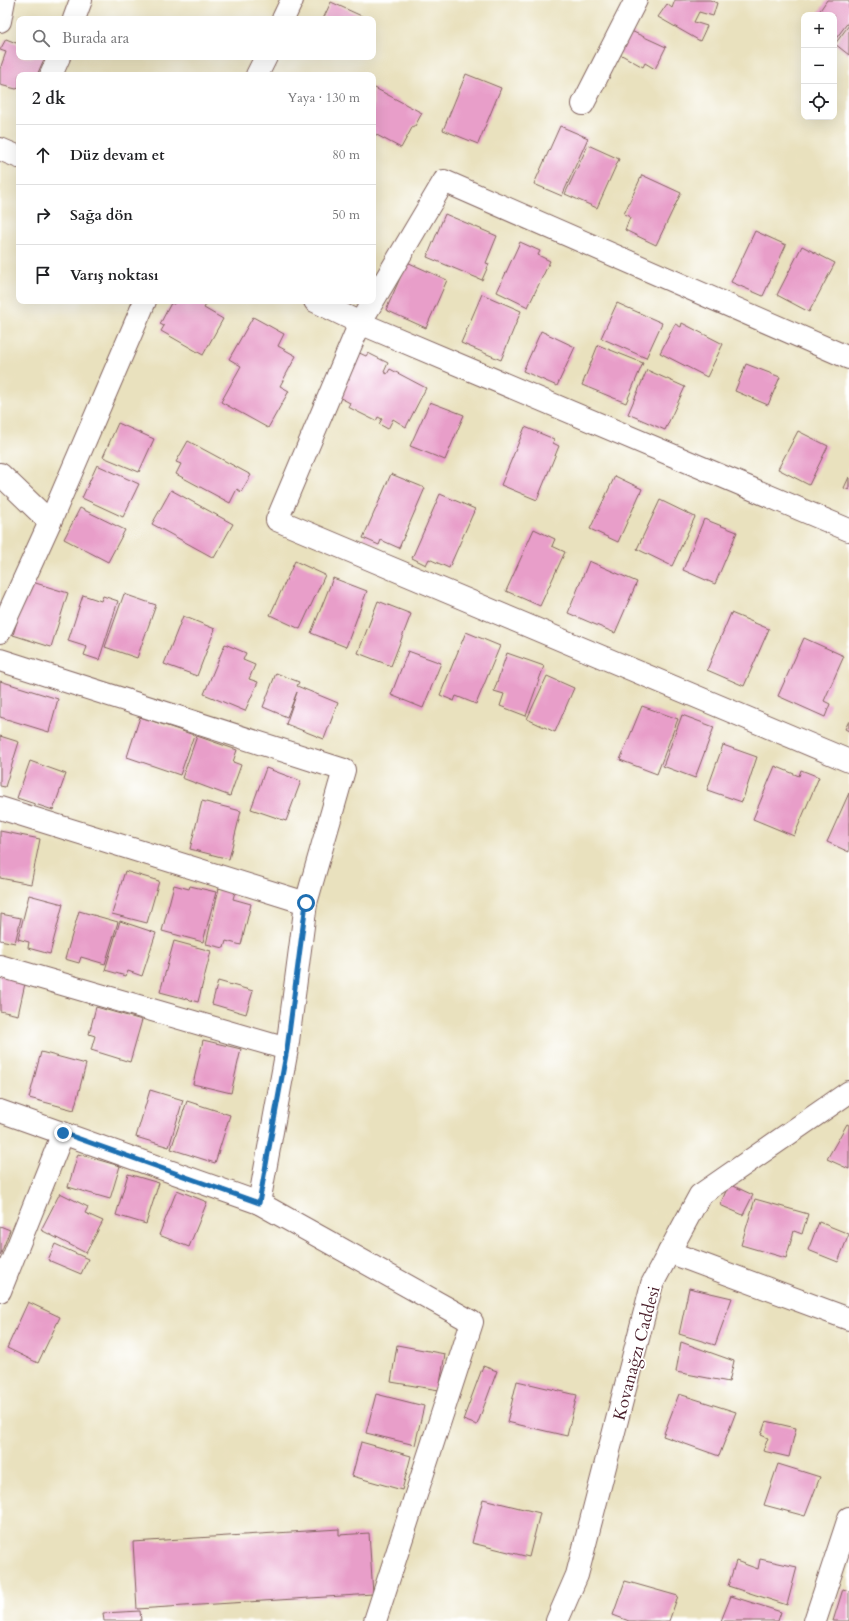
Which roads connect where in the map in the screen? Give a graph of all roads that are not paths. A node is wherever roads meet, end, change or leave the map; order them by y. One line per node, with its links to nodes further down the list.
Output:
1 (4, 0): 7 (street)
2 (82, 0): 5 (street)
3 (292, 0): 6 (street)
4 (636, 0): 12 (street)
5 (75, 16)
6 (284, 16)
7 (0, 21)
8 (58, 60): 10 (street)
9 (264, 60): 11 (street)
10 (52, 72)
11 (258, 72)
12 (583, 104)
13 (0, 149): 14 (street)
14 (16, 156)
15 (376, 296): 20 (street)
16 (144, 304): 22 (street)
17 (321, 304): 19 (street)
18 (371, 304): 19 (street)
19 (360, 323): 23 (street); 26 (street)
20 (849, 358)
21 (0, 474): 22 (street)
22 (50, 522): 24 (street)
23 (849, 530)
24 (0, 632)
25 (0, 660): 28 (street)
26 (849, 761)
27 (0, 808): 28 (street)
28 (306, 903): 30 (street)
29 (0, 966): 30 (street)
30 (287, 1049): 34 (street)
31 (846, 1097): 35 (street, Kovanağzı Caddesi)
32 (0, 1111): 33 (street)
33 (63, 1133): 34 (street); 36 (street)
34 (259, 1203): 39 (street)
35 (669, 1252): 37 (street); 40 (street, Kovanağzı Caddesi)
36 (0, 1291)
37 (849, 1320)
38 (849, 1518): 41 (street)
39 (375, 1621)
40 (557, 1621)
41 (815, 1621)

